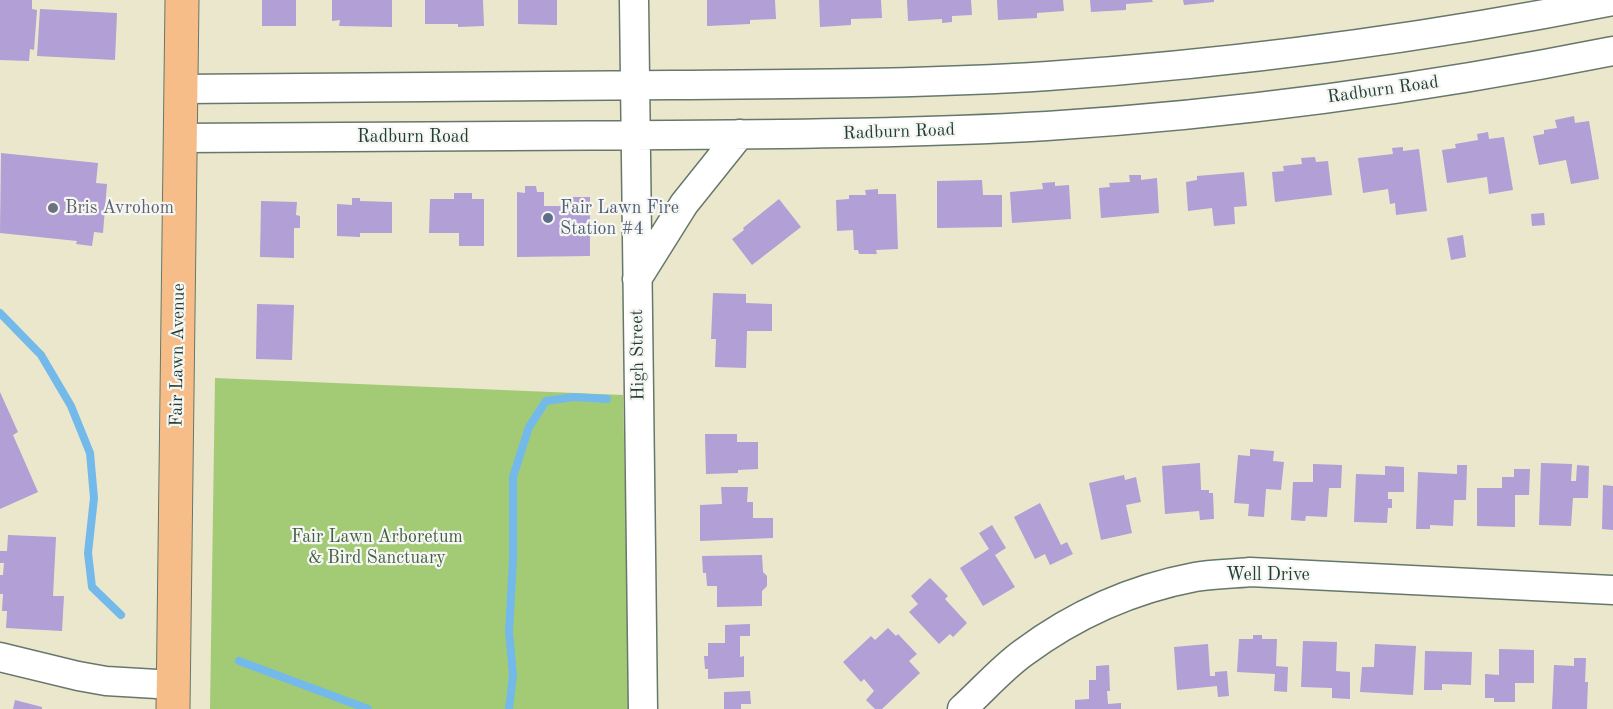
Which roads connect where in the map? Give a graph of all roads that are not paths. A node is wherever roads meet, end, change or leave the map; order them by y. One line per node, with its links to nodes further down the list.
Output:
1 (182, 0): 6 (main road, Fair Lawn Avenue)
2 (633, 0): 5 (street, High Street)
3 (1613, 1): 5 (street)
4 (1613, 51): 7 (street, Radburn Road)
5 (635, 86): 6 (street); 8 (street, High Street)
6 (181, 89): 9 (main road, Fair Lawn Avenue)
7 (740, 134): 8 (street, Radburn Road); 10 (street)
8 (635, 135): 9 (street, Radburn Road); 10 (street, High Street)
9 (180, 138): 13 (main road, Fair Lawn Avenue)
10 (637, 279): 14 (street, High Street)
11 (1613, 590): 15 (street, Well Drive)
12 (0, 657): 13 (street)
13 (173, 697)
14 (643, 709)
15 (962, 709)

